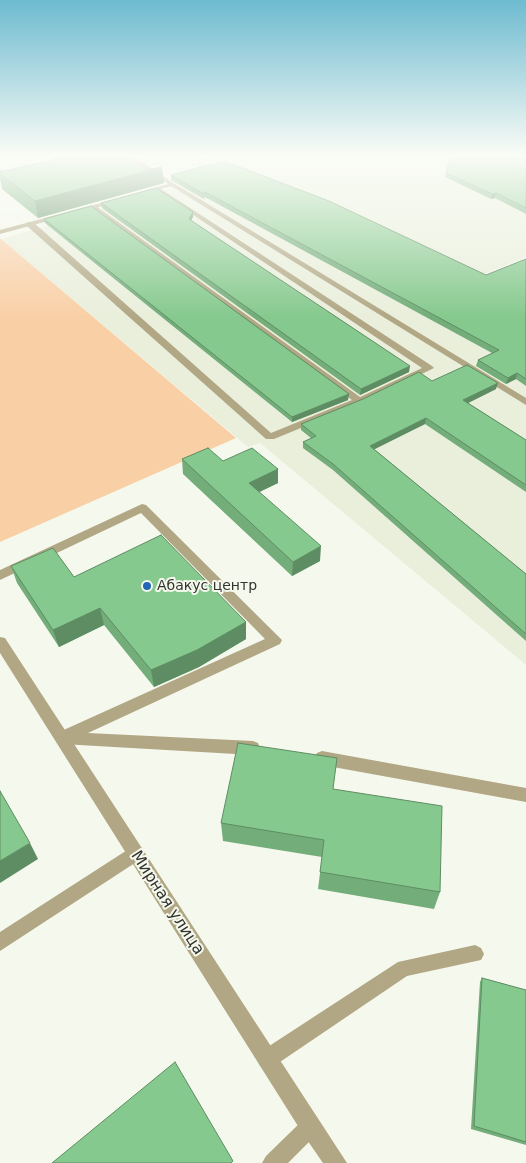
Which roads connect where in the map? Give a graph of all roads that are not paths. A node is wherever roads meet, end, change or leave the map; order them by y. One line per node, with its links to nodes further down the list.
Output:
1 (85, 209): 5 (street)
2 (97, 209): 8 (street)
3 (189, 209): 8 (street)
4 (213, 209): 7 (street)
5 (30, 224): 6 (street); 8 (street)
6 (0, 232)
7 (523, 398)
8 (360, 401)
9 (0, 575): 11 (street)
10 (0, 643): 11 (street, Мирная улица)
11 (62, 738): 12 (street); 15 (street, Мирная улица)
12 (263, 748)
13 (312, 756): 14 (street)
14 (526, 795)
15 (135, 853): 16 (street); 18 (street, Мирная улица)
16 (0, 942)
17 (476, 954): 18 (street)
18 (267, 1059): 19 (street, Мирная улица)
19 (310, 1127): 20 (street); 21 (street, Мирная улица)
20 (272, 1163)
21 (336, 1163)

